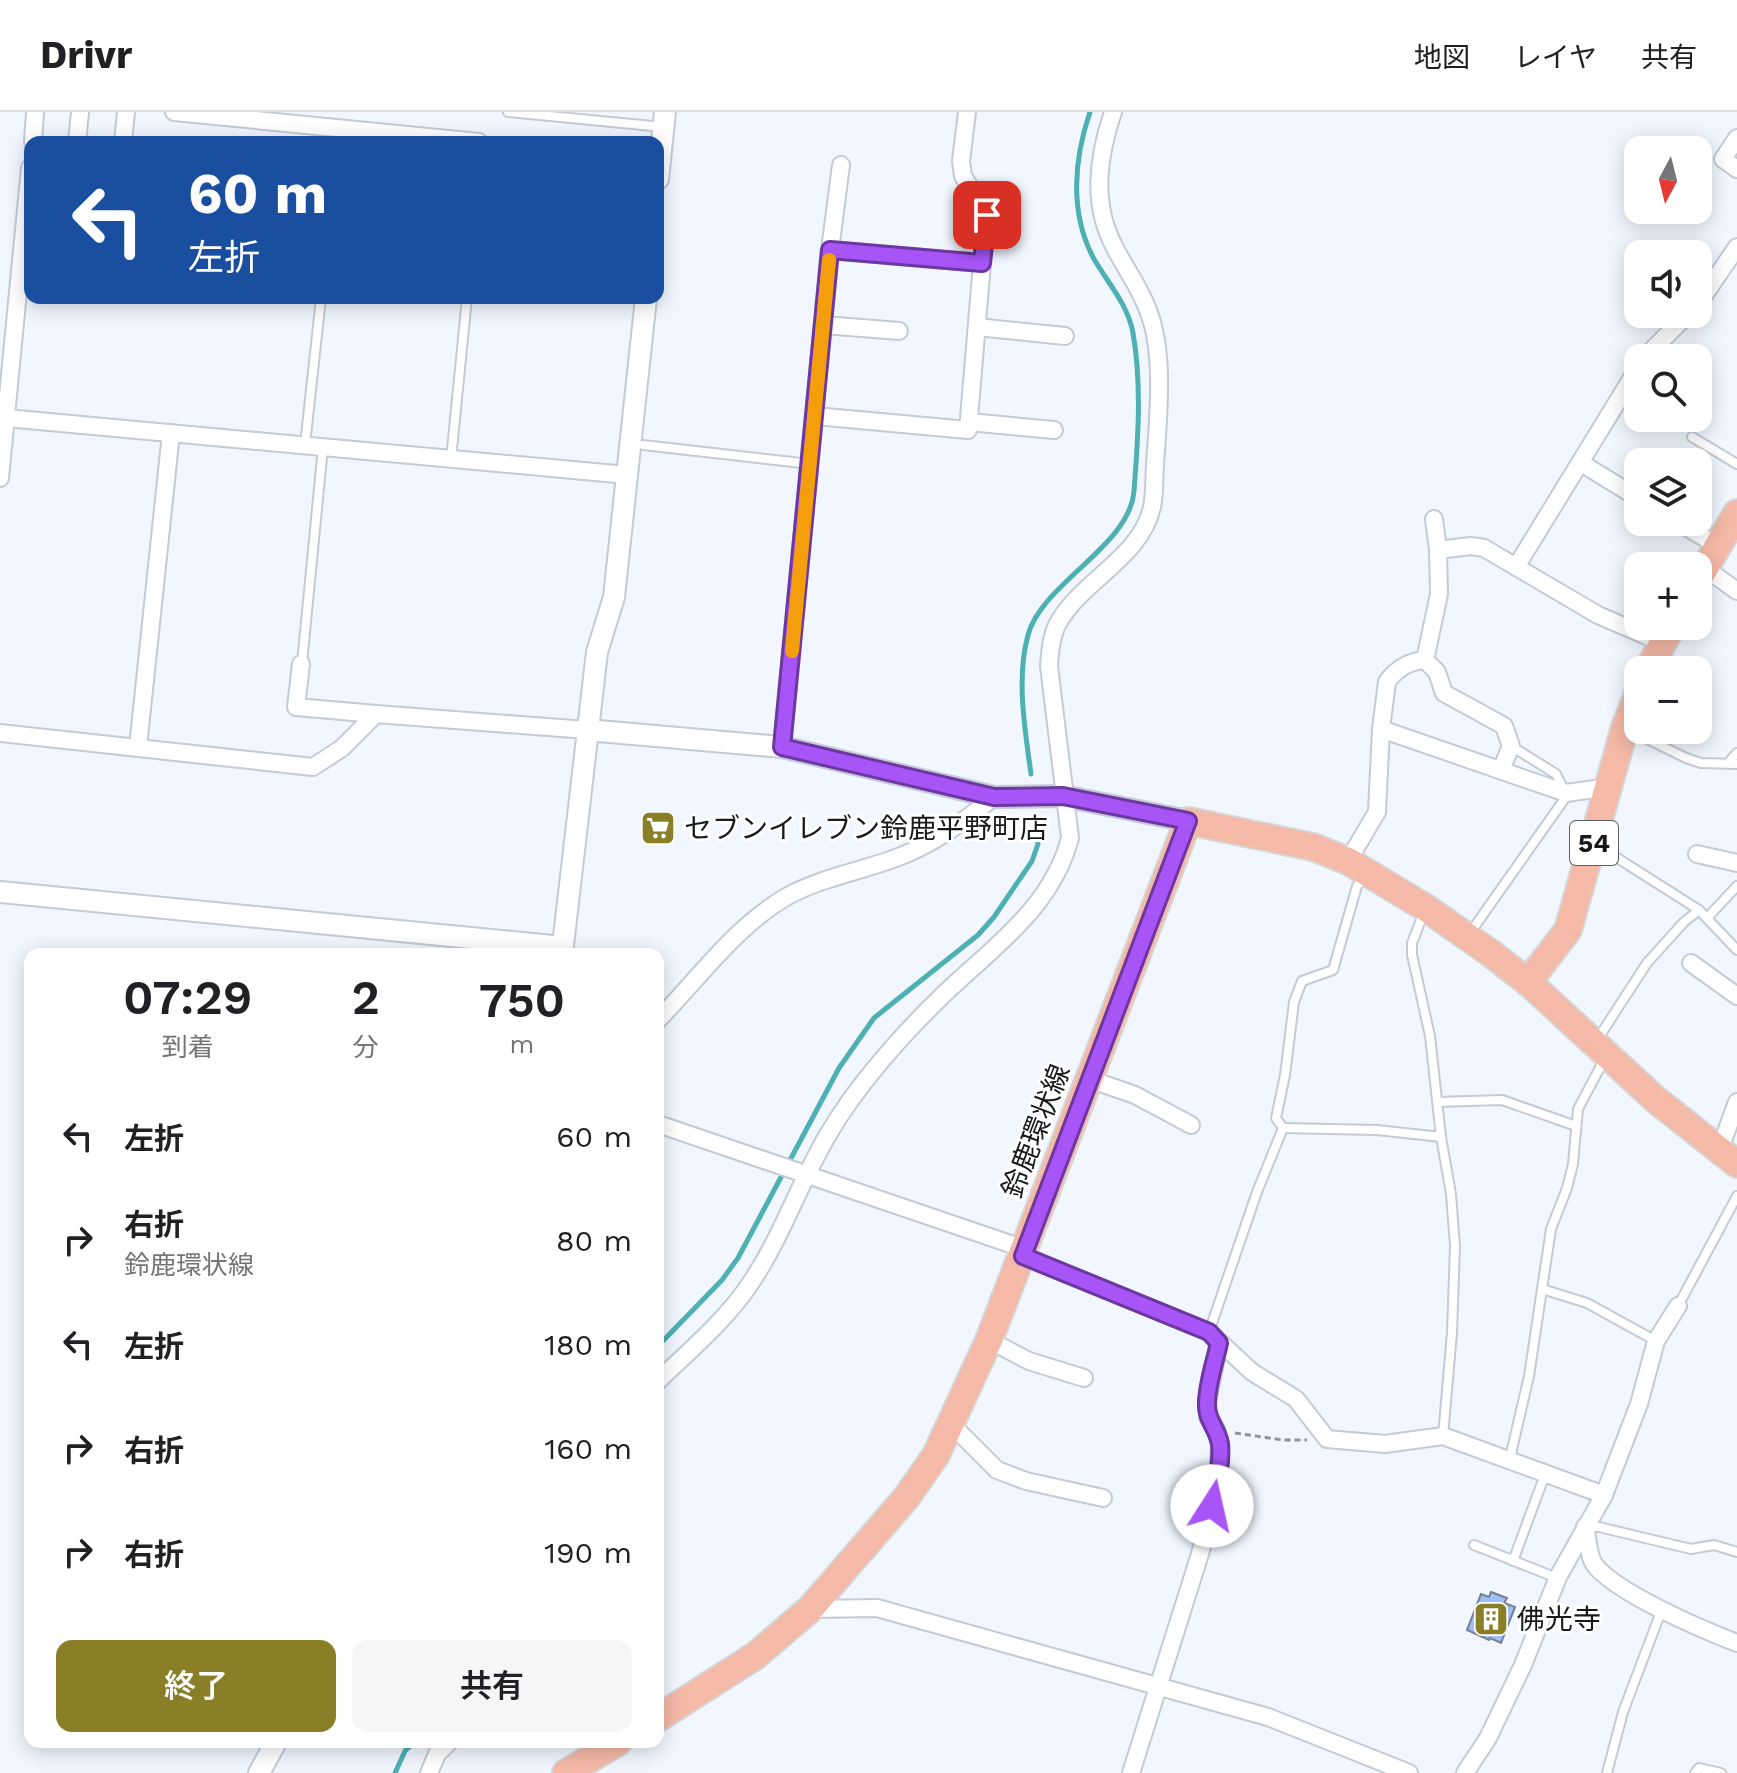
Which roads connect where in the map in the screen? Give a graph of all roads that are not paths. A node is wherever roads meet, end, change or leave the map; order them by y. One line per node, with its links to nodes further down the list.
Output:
1 (35, 112): 11 (street)
2 (80, 112): 12 (street)
3 (126, 112): 13 (street)
4 (174, 112): 10 (street)
5 (508, 112): 8 (lane)
6 (967, 112): 20 (street)
7 (1113, 112): 72 (street)
8 (564, 115): 9 (lane)
9 (664, 120)
10 (340, 135)
11 (33, 136)
12 (78, 136)
13 (124, 136)
14 (1737, 138): 16 (street)
15 (841, 165): 19 (street)
16 (1737, 169)
17 (24, 230): 33 (street)
18 (1737, 247): 21 (street)
19 (830, 250): 20 (street); 25 (street)
20 (982, 263): 26 (street)
21 (1712, 284)
22 (320, 304): 38 (lane)
23 (466, 304): 41 (lane)
24 (645, 304): 45 (street)
25 (824, 325): 28 (street); 32 (street)
26 (977, 327): 29 (street); 34 (street)
27 (1674, 328): 30 (street)
28 (899, 331)
29 (1065, 336)
30 (1658, 344)
31 (1624, 391): 42 (street)
32 (815, 416): 34 (street); 43 (street)
33 (6, 418): 36 (street); 46 (street)
34 (969, 422): 35 (street)
35 (1054, 430)
36 (171, 433): 38 (street); 65 (street)
37 (1692, 437): 44 (lane)
38 (305, 445): 40 (street)
39 (643, 445): 43 (lane)
40 (323, 447): 41 (street); 57 (lane)
41 (451, 459): 45 (street)
42 (1581, 463): 47 (street); 52 (street)
43 (810, 464): 66 (street)
44 (1737, 464)
45 (627, 475): 60 (street)
46 (0, 478)
47 (1624, 489)
48 (1737, 513): 51 (main road)
49 (1434, 519): 50 (street)
50 (1438, 550): 52 (street); 56 (street)
51 (1712, 556)
52 (1516, 567): 55 (street)
53 (1712, 569): 54 (street)
54 (1737, 591)
55 (1624, 622)
56 (1425, 660): 59 (street); 64 (street)
57 (301, 664): 58 (street)
58 (376, 714): 60 (street); 65 (street)
59 (1381, 729): 69 (street); 78 (street)
60 (587, 730): 66 (street); 86 (street)
61 (1624, 731): 70 (main road, 54)
62 (0, 733): 65 (street)
63 (1658, 744): 68 (lane)
64 (1511, 746): 69 (street); 71 (lane)
65 (138, 747)
66 (782, 747): 73 (street)
67 (1737, 753): 68 (lane)
68 (1732, 763)
69 (1501, 770): 71 (street)
70 (1609, 787): 71 (street); 75 (main road, 54)
71 (1567, 793): 84 (lane)
72 (1063, 796): 73 (street); 74 (street); 102 (street)
73 (994, 797): 91 (street)
74 (1188, 821): 78 (main road); 93 (main road, 鈴鹿環状線)
75 (1593, 846): 82 (lane); 89 (main road, 54)
76 (1697, 854): 77 (street)
77 (1737, 863)
78 (1358, 868): 81 (main road); 99 (lane)
79 (1737, 886): 83 (lane)
80 (0, 892): 85 (street)
81 (1426, 908): 84 (main road); 94 (lane)
82 (1699, 910): 83 (lane); 92 (lane)
83 (1708, 917): 87 (lane)
84 (1467, 937): 89 (main road)
85 (529, 948)
86 (567, 948)
87 (1737, 950)
88 (1691, 963): 90 (street)
89 (1528, 982): 92 (main road)
90 (1737, 996)
91 (664, 1013)
92 (1601, 1049): 98 (lane); 101 (main road)
93 (1089, 1079): 96 (street); 104 (main road, 鈴鹿環状線)
94 (1437, 1102): 98 (lane); 100 (lane)
95 (1737, 1102): 101 (street)
96 (1191, 1125)
97 (664, 1126): 102 (street)
98 (1576, 1126): 105 (lane)
99 (1283, 1128): 100 (lane); 107 (lane)
100 (1441, 1137): 113 (lane)
101 (1728, 1156)
102 (804, 1173): 104 (street); 110 (street)
103 (1737, 1196): 106 (lane)
104 (1024, 1253): 107 (street); 108 (main road, 鈴鹿環状線)
105 (1542, 1289): 109 (lane); 114 (lane)
106 (1678, 1306): 109 (street)
107 (1214, 1337): 113 (street); 126 (street)
108 (989, 1340): 111 (street); 112 (main road, 鈴鹿環状線)
109 (1656, 1341): 116 (street)
110 (664, 1375)
111 (1084, 1378)
112 (952, 1425): 117 (street); 123 (main road, 鈴鹿環状線)
113 (1443, 1436): 114 (street)
114 (1510, 1458): 115 (street)
115 (1546, 1472): 116 (street); 121 (lane)
116 (1604, 1495): 118 (street)
117 (1103, 1498)
118 (1585, 1527): 120 (lane); 122 (street); 124 (street)
119 (1474, 1545): 121 (lane)
120 (1737, 1552)
121 (1513, 1561): 122 (lane)
122 (1557, 1578): 136 (street)
123 (810, 1609): 126 (street); 127 (main road, 鈴鹿環状線)
124 (1662, 1609): 125 (street); 137 (lane)
125 (1737, 1643)
126 (1159, 1687): 134 (street); 135 (street)
127 (664, 1714)
128 (273, 1748): 131 (street)
129 (443, 1748): 132 (street)
130 (608, 1748): 133 (main road)
131 (259, 1773)
132 (429, 1773)
133 (566, 1773)
134 (1131, 1773)
135 (1409, 1773)
136 (1465, 1773)
137 (1607, 1773)
138 (1695, 1773): 139 (lane)
139 (1721, 1773)

